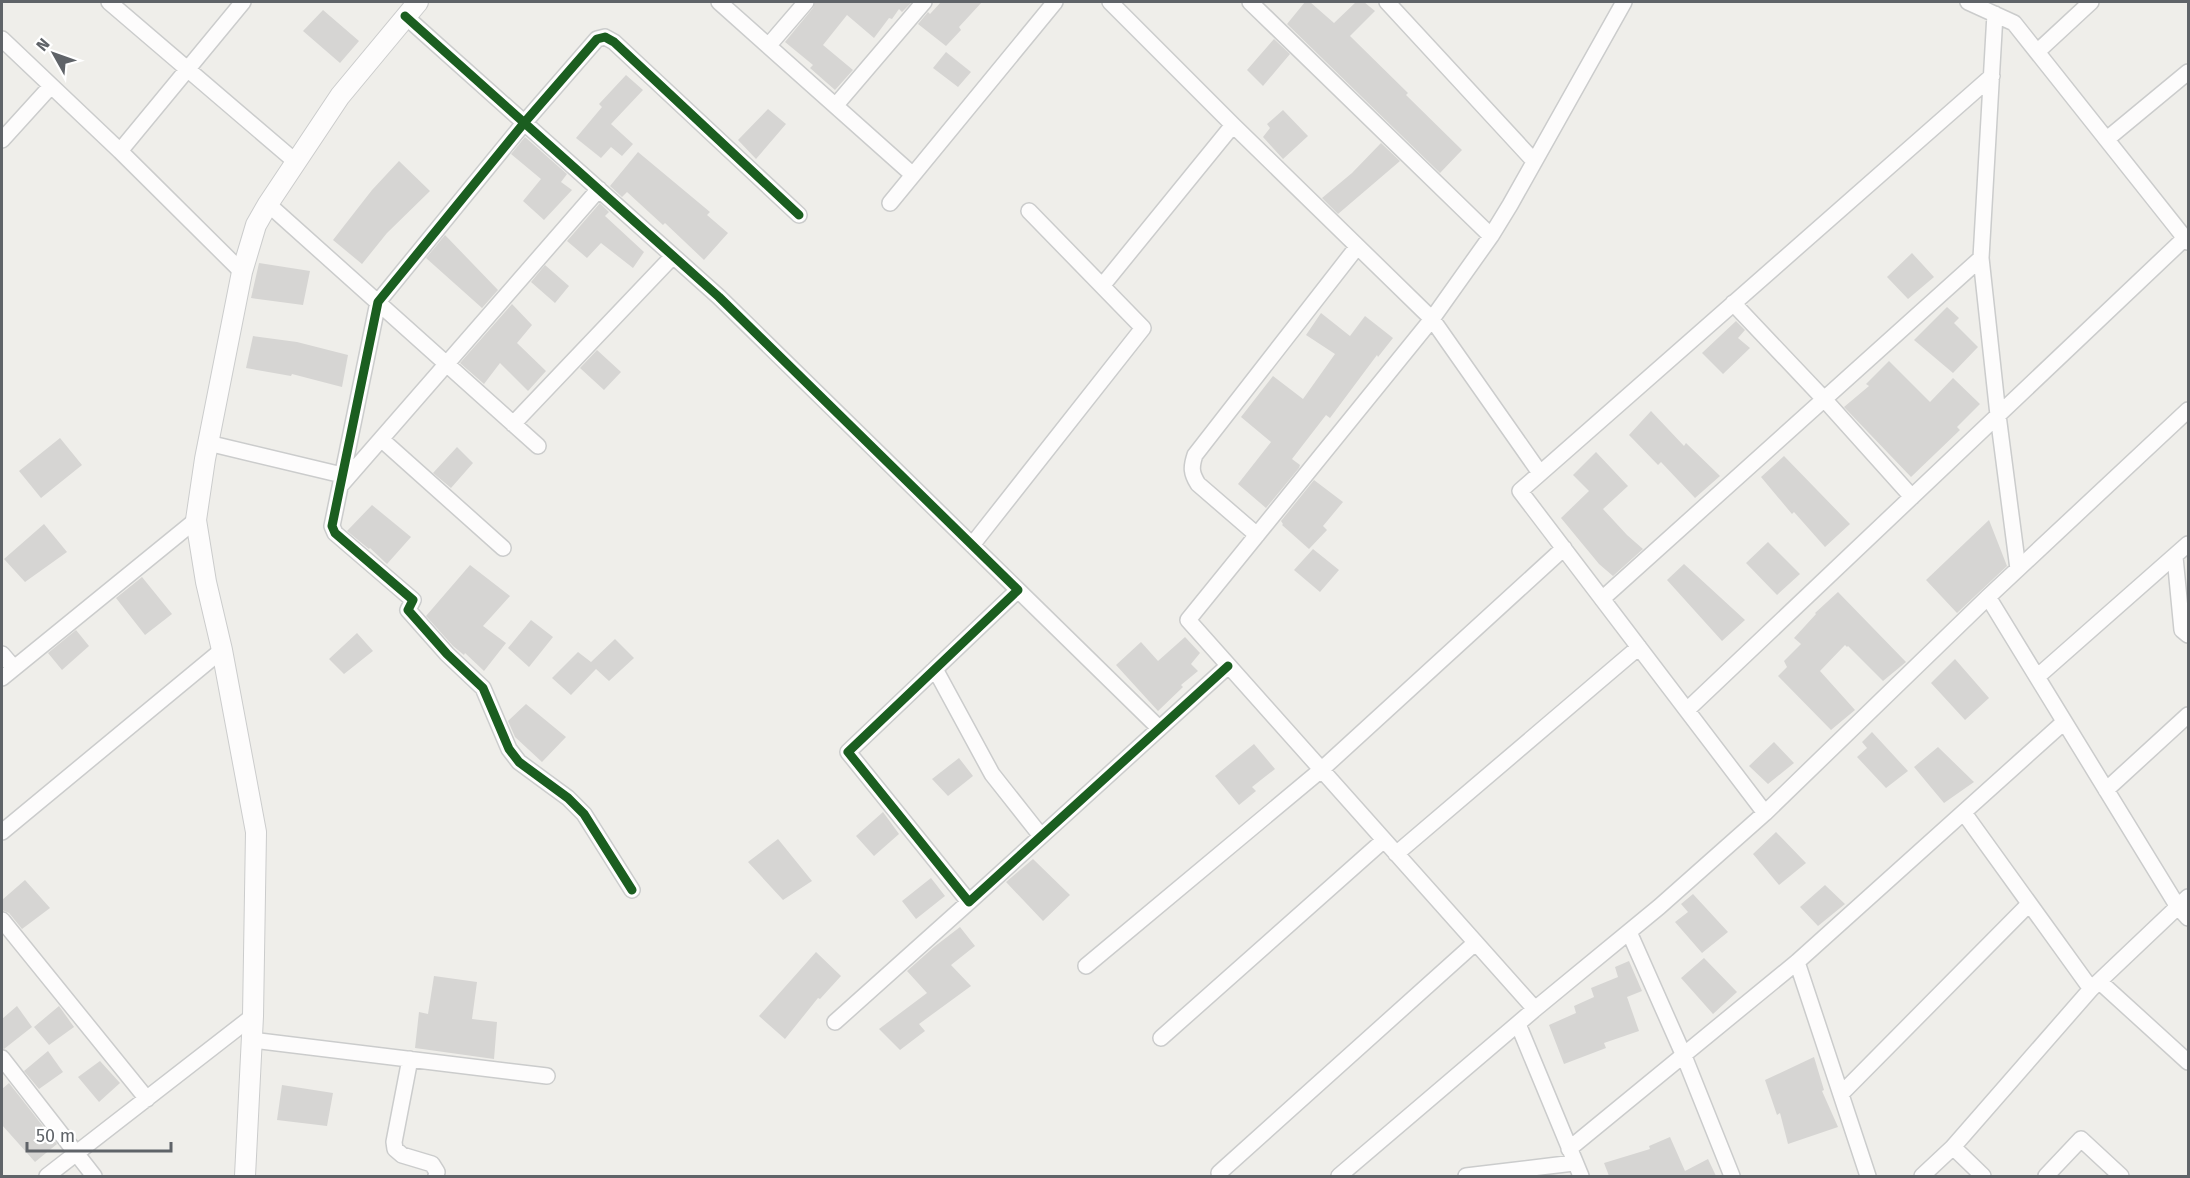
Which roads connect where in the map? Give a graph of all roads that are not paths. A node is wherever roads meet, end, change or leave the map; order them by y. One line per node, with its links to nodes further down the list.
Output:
1 (109, 2): 18 (street)
2 (243, 2): 18 (street)
3 (719, 2): 16 (street)
4 (806, 2): 16 (street)
5 (924, 2): 22 (street)
6 (1055, 2): 30 (street)
7 (1110, 2): 24 (street)
8 (1250, 2): 36 (street)
9 (1386, 2): 28 (street)
10 (1624, 2): 28 (street)
11 (1968, 2): 14 (street)
12 (2091, 2): 17 (street)
13 (412, 9): 23 (street); 29 (street)
14 (1995, 14): 17 (street); 20 (street)
15 (2, 39): 21 (street)
16 (769, 45): 22 (street)
17 (2037, 52): 25 (street)
18 (187, 71): 27 (street); 29 (street)
19 (2188, 72): 25 (street)
20 (1992, 76): 40 (street); 44 (street)
21 (51, 86): 26 (street); 27 (street)
22 (836, 105): 30 (street)
23 (525, 123): 31 (street); 35 (street); 43 (street)
24 (1233, 125): 38 (street); 42 (street)
25 (2107, 139): 37 (street)
26 (2, 140)
27 (120, 151): 41 (street)
28 (1534, 160): 36 (street)
29 (296, 162): 33 (street)
30 (913, 175): 32 (street)
31 (599, 189): 39 (street); 46 (street)
32 (890, 203)
33 (268, 204): 41 (street); 43 (street)
34 (1029, 211): 42 (street)
35 (799, 215)
36 (1491, 236): 45 (street)
37 (2187, 240): 49 (street)
38 (1357, 247): 45 (street); 58 (street)
39 (673, 256): 50 (street); 60 (street)
40 (1981, 258): 47 (street); 49 (street)
41 (242, 272): 53 (street)
42 (1102, 286): 60 (street)
43 (378, 302): 46 (street); 55 (street)
44 (1734, 303): 47 (street); 54 (street)
45 (1431, 319): 54 (street); 58 (street)
46 (445, 364): 50 (street); 51 (street)
47 (1824, 399): 56 (street); 67 (street)
48 (2188, 410): 64 (street)
49 (1998, 415): 56 (street); 64 (street)
50 (513, 424): 52 (street)
51 (381, 439): 55 (street); 62 (street)
52 (538, 446)
53 (207, 451): 55 (street); 57 (street)
54 (1540, 473): 61 (street)
55 (342, 480): 88 (street)
56 (1912, 496): 76 (street)
57 (197, 513): 70 (street); 74 (street)
58 (1257, 535): 72 (street)
59 (2188, 544): 63 (street)
60 (972, 545): 65 (street)
61 (1564, 548): 67 (street); 80 (street)
62 (503, 549)
63 (2175, 556): 68 (street); 75 (street)
64 (2018, 569): 66 (street)
65 (1018, 590): 73 (street); 79 (street)
66 (1988, 597): 75 (street); 82 (street)
67 (1602, 599): 69 (street)
68 (2188, 635)
69 (1638, 646): 76 (street); 87 (street)
70 (222, 650): 84 (street); 99 (street)
71 (2, 654): 74 (street)
72 (1228, 666): 79 (street); 80 (street)
73 (935, 669): 85 (street); 89 (street)
74 (8, 673)
75 (2037, 677): 78 (street)
76 (1687, 710): 82 (street)
77 (2188, 715): 81 (street)
78 (2064, 722): 81 (street); 83 (street)
79 (1159, 728): 85 (street)
80 (1321, 770): 86 (street); 96 (street)
81 (2106, 790): 91 (street)
82 (1765, 813): 93 (street)
83 (1964, 813): 90 (street); 95 (street)
84 (2, 832)
85 (1041, 836): 89 (street)
86 (1384, 840): 87 (street); 102 (street)
87 (1396, 854): 94 (street)
88 (632, 890)
89 (969, 902): 100 (street)
90 (2029, 904): 97 (street); 109 (street)
91 (2185, 907): 97 (street)
92 (2, 920): 110 (street)
93 (1629, 932): 98 (street); 104 (street)
94 (1475, 943): 98 (street); 114 (street)
95 (1797, 962): 104 (street); 109 (street)
96 (1086, 966)
97 (2096, 986): 107 (street); 111 (street)
98 (1535, 1009): 101 (street)
99 (253, 1016): 103 (street); 110 (street)
100 (835, 1022)
101 (1518, 1024): 113 (street); 119 (street)
102 (1161, 1038)
103 (252, 1040): 106 (street); 117 (street)
104 (1684, 1056): 113 (street); 121 (street)
105 (2, 1058): 112 (street)
106 (411, 1059): 108 (street); 118 (street)
107 (2188, 1062)
108 (547, 1076)
109 (1841, 1094): 122 (street)
110 (147, 1099): 112 (street)
111 (1953, 1147): 123 (street); 124 (street)
112 (76, 1154): 115 (street); 116 (street)
113 (1575, 1163): 120 (street)
114 (1220, 1173)
115 (47, 1176)
116 (94, 1176)
117 (245, 1176)
118 (436, 1176)
119 (1340, 1176)
120 (1466, 1176)
121 (1732, 1176)
122 (1868, 1176)
123 (1922, 1176)
124 (1983, 1176)
125 (2046, 1176): 126 (street)
126 (2121, 1176)

